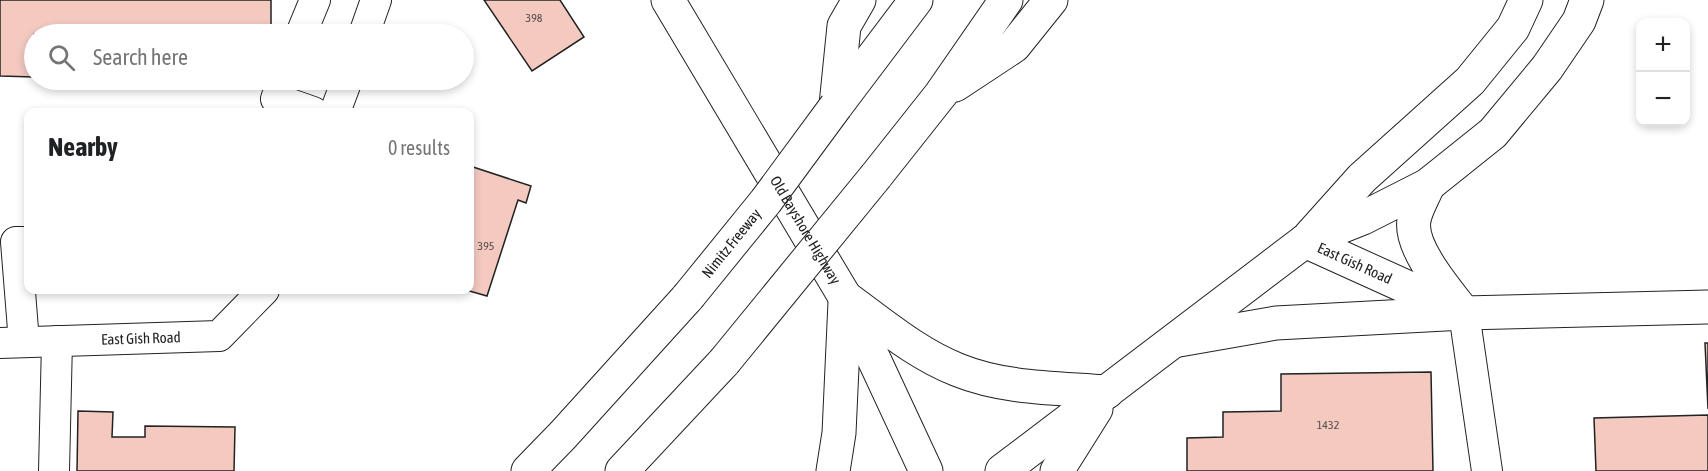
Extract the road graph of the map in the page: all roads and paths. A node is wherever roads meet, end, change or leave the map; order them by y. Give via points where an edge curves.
1 (315, 0) edge
2 (376, 0) edge
3 (668, 0) edge
4 (859, 0) edge
5 (915, 0) edge
6 (1006, 0) edge
7 (1051, 0) edge
8 (1526, 0) edge
9 (1587, 0) edge
10 (305, 24) edge
11 (368, 24) edge
12 (279, 90) edge
13 (343, 90) edge
14 (941, 94) junction
15 (836, 106) junction
16 (302, 108) edge
17 (336, 108) edge
18 (1428, 185) junction
19 (1305, 241) junction
20 (24, 242) edge
21 (260, 294) edge
22 (845, 297) junction
23 (1708, 307) edge
24 (1464, 313) junction
25 (57, 341) junction
26 (1175, 341) junction
27 (12, 343) edge
28 (1107, 392) junction
29 (54, 471) edge
30 (528, 471) edge
31 (622, 471) edge
32 (833, 471) edge
33 (926, 471) edge
34 (1002, 471) edge
35 (1057, 471) edge
36 (1487, 471) edge

1 - 10 street
2 - 11 street
3 - 22 main road, Old Bayshore Highway
4 - 15 main road via 844,26
5 - 15 main road, Nimitz Freeway
6 - 14 main road
7 - 14 main road via 1014,46
8 - 19 main road via 1513,28 1470,81 1362,178
9 - 18 main road via 1547,68 1493,133
12 - 16 street via 276,99
13 - 17 street
14 - 31 main road, bridge via 724,362
15 - 30 main road, Nimitz Freeway, bridge via 688,297
18 - 19 main road via 1363,218
18 - 24 main road via 1414,221 1417,242 1436,277
19 - 24 main road, East Gish Road
19 - 26 main road, East Gish Road
20 - 27 street via 16,242
21 - 25 street, East Gish Road via 219,336
22 - 28 main road via 922,353 958,371 1008,384
22 - 32 main road via 839,433
22 - 33 main road, Old Bayshore Highway
23 - 24 main road, East Gish Road
24 - 26 main road via 1276,323
24 - 36 street
25 - 27 street, East Gish Road
25 - 29 street
26 - 28 main road, East Gish Road
28 - 34 main road, East Gish Road
28 - 35 main road

